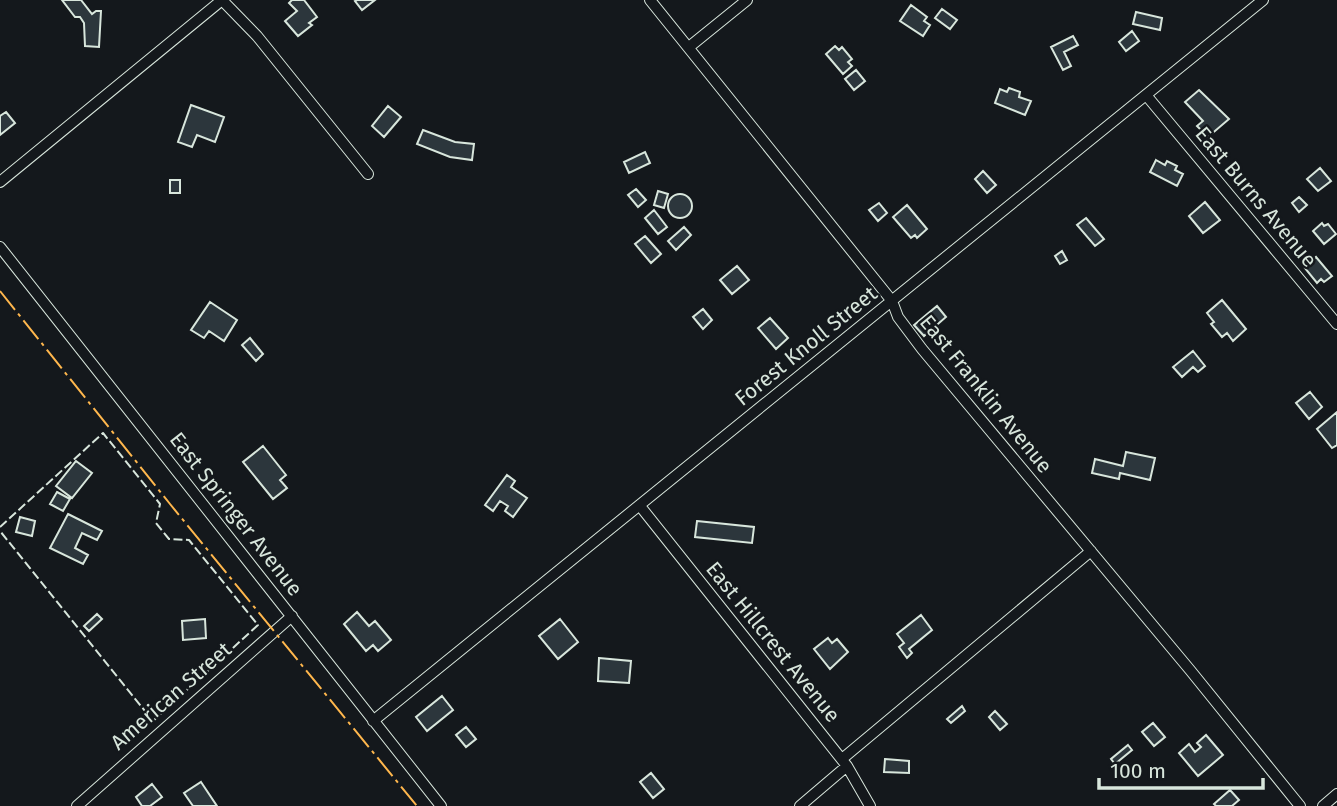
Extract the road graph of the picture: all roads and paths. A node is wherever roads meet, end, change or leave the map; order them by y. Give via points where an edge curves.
1 (222, 0) edge
2 (650, 0) edge
3 (747, 0) edge
4 (1263, 0) edge
5 (689, 47) junction
6 (1146, 94) junction
7 (368, 174) dead end
8 (0, 182) edge
9 (0, 247) edge
10 (892, 301) junction
11 (1337, 324) edge
12 (640, 506) junction
13 (1091, 551) junction
14 (292, 616) junction
15 (373, 721) junction
16 (845, 762) junction
17 (1337, 794) edge
18 (76, 806) edge
19 (441, 806) edge
20 (800, 806) edge
21 (870, 806) edge
22 (1300, 806) edge
23 (1323, 806) edge

1 - 7 street via 257,36
1 - 8 street
2 - 5 street, East Franklin Avenue
3 - 5 street
4 - 6 street, Forest Knoll Street
5 - 10 street, East Franklin Avenue
6 - 10 street, Forest Knoll Street
6 - 11 street, East Burns Avenue
9 - 14 street, East Springer Avenue
10 - 12 street, Forest Knoll Street
10 - 13 street, East Franklin Avenue via 922,349
12 - 15 street, Forest Knoll Street
12 - 16 street, East Hillcrest Avenue
13 - 16 street
13 - 22 street, East Franklin Avenue
14 - 15 street, East Springer Avenue
14 - 18 street, American Street
15 - 19 street, East Springer Avenue
16 - 20 street
16 - 21 street, East Hillcrest Avenue
17 - 23 street

